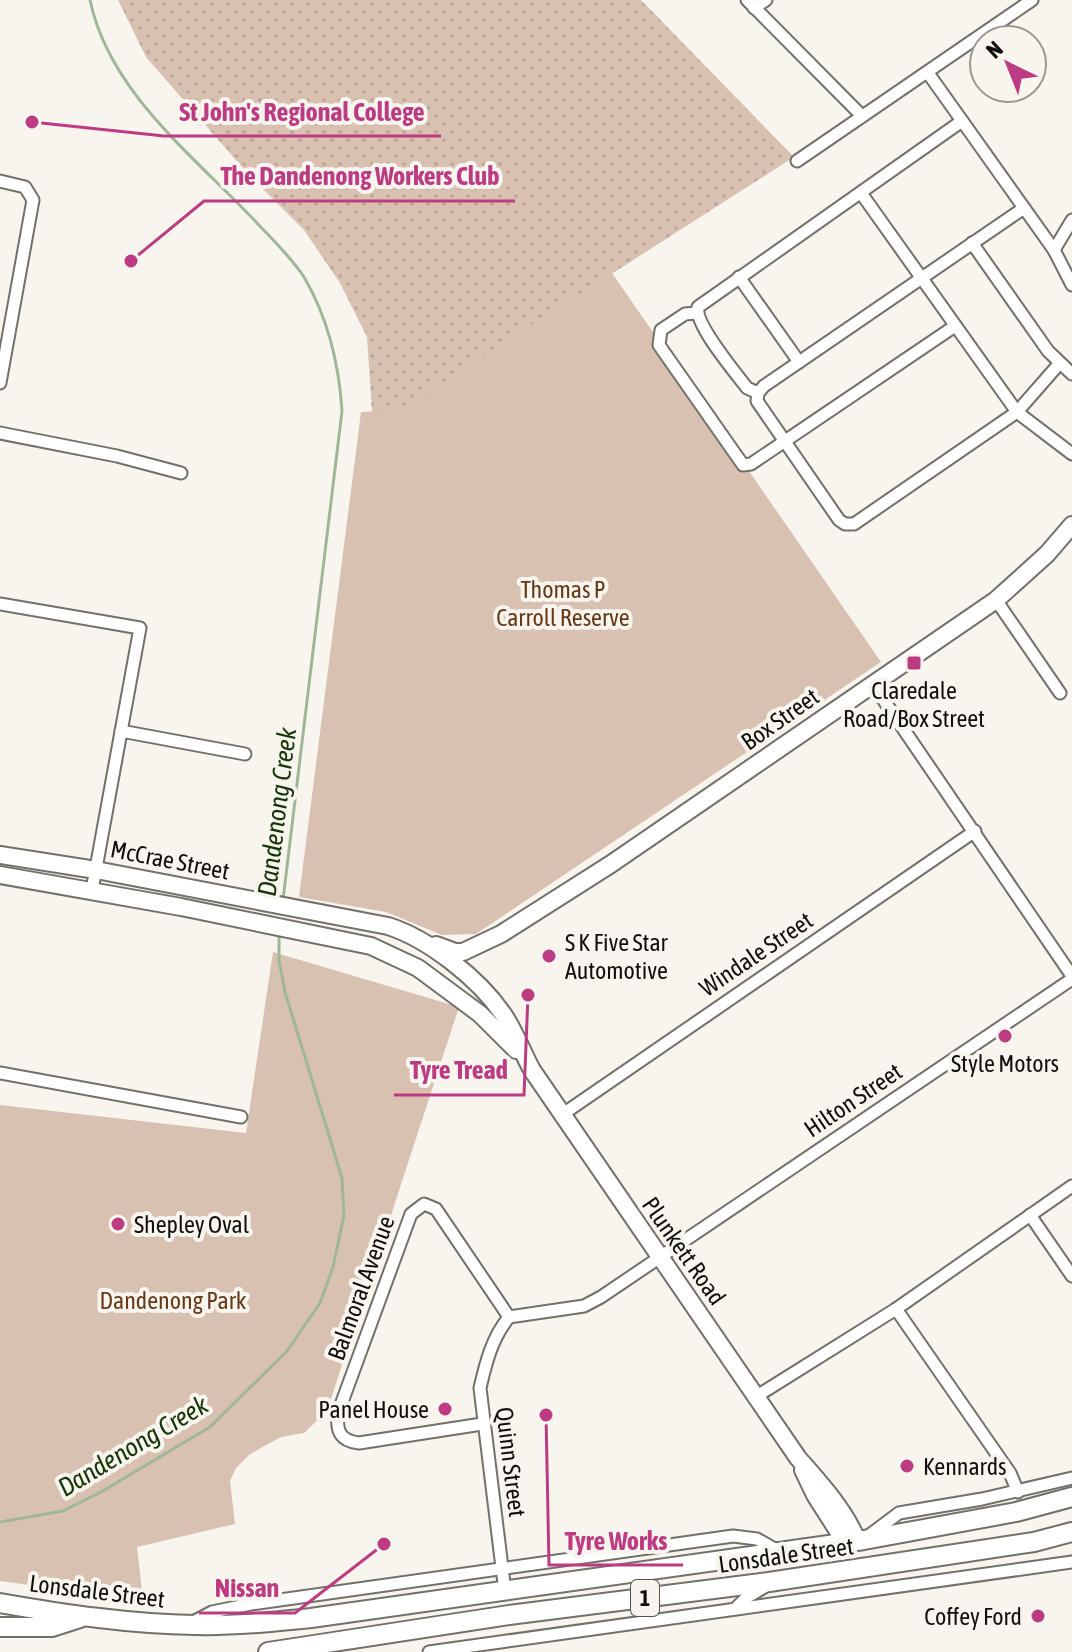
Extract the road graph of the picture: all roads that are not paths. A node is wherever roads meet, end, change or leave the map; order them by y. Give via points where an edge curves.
1 (766, 0) edge
2 (1032, 0) edge
3 (751, 4) edge
4 (928, 73) junction
5 (862, 116) junction
6 (962, 121) junction
7 (797, 161) dead end
8 (0, 181) edge
9 (861, 193) junction
10 (1024, 208) junction
11 (1072, 220) edge
12 (972, 243) junction
13 (1054, 250) junction
14 (739, 277) junction
15 (922, 279) junction
16 (1072, 285) edge
17 (696, 313) junction
18 (955, 326) junction
19 (799, 362) junction
20 (1059, 364) junction
21 (1072, 374) edge
22 (0, 383) edge
23 (758, 393) junction
24 (1017, 412) junction
25 (0, 433) edge
26 (785, 442) junction
27 (1072, 454) edge
28 (181, 473) dead end
29 (1072, 525) edge
30 (996, 600) junction
31 (0, 604) edge
32 (872, 683) junction
33 (1060, 693) dead end
34 (121, 731) junction
35 (245, 754) dead end
36 (975, 831) junction
37 (0, 855) edge
38 (96, 870) junction
39 (0, 875) edge
40 (92, 890) junction
41 (501, 934) junction
42 (413, 936) junction
43 (418, 968) junction
44 (461, 970) junction
45 (1072, 977) edge
46 (532, 1070) junction
47 (0, 1073) edge
48 (563, 1114) junction
49 (241, 1117) dead end
50 (1072, 1186) edge
51 (1030, 1215) junction
52 (659, 1258) junction
53 (1072, 1276) edge
54 (896, 1309) junction
55 (509, 1317) junction
56 (757, 1396) junction
57 (482, 1424) junction
58 (1072, 1478) edge
59 (1018, 1492) junction
60 (1072, 1497) edge
61 (1072, 1532) edge
62 (855, 1541) junction
63 (781, 1552) junction
64 (1072, 1562) edge
65 (865, 1568) junction
66 (502, 1569) junction
67 (769, 1582) junction
68 (869, 1591) junction
69 (505, 1592) junction
70 (0, 1603) edge
71 (735, 1609) junction
72 (509, 1615) junction
73 (86, 1616) junction
74 (189, 1625) junction
75 (0, 1627) edge
76 (512, 1640) junction
77 (268, 1652) edge
78 (429, 1652) edge

1 - 3 street
2 - 4 street
3 - 5 street
4 - 5 street
4 - 6 street
5 - 7 street
6 - 9 street
6 - 10 street
8 - 22 street via 29,191 32,207
9 - 14 street
9 - 15 street
10 - 12 street
10 - 13 street
11 - 13 street
12 - 15 street
12 - 20 street
13 - 16 street
14 - 17 street via 703,301
14 - 19 street
15 - 18 street
15 - 19 street
17 - 23 street via 747,388
17 - 26 street via 661,330 659,345 743,465
18 - 24 street
18 - 26 street
19 - 23 street
20 - 21 street
20 - 24 street
23 - 26 street via 757,401
24 - 26 street via 854,524 839,520
24 - 27 street
25 - 28 street
29 - 30 main road, Box Street
30 - 32 main road, Box Street
30 - 33 street
31 - 34 street via 140,628
32 - 36 street
32 - 41 main road, Box Street
34 - 35 street
34 - 38 street
36 - 45 street
36 - 48 street, Windale Street
37 - 38 main road, McCrae Street
38 - 40 street
38 - 42 main road, McCrae Street via 388,926
39 - 40 main road, McCrae Street
40 - 43 main road, McCrae Street via 371,946
41 - 42 main road, Box Street via 460,952
41 - 44 main road, Box Street
42 - 44 main road, McCrae Street
43 - 44 main road via 440,974
43 - 46 main road, Plunkett Road via 480,1014
44 - 46 main road, Plunkett Road via 502,1013
45 - 52 street, Hilton Street
46 - 48 main road, Plunkett Road
47 - 49 street
48 - 52 main road, Plunkett Road
50 - 51 street
51 - 53 street
51 - 54 street
52 - 55 street via 584,1306
52 - 56 main road, Plunkett Road
54 - 56 street
54 - 59 street
55 - 57 street, Quinn Street via 487,1356 480,1388
55 - 57 street, Balmoral Avenue via 436,1209 424,1204 411,1214 337,1426 341,1436 359,1443
56 - 62 main road, Plunkett Road via 798,1458 815,1495
57 - 66 street, Quinn Street
58 - 59 street, Lonsdale Street
59 - 62 street, Lonsdale Street via 899,1513
60 - 62 highway, Lonsdale Street / 1
61 - 65 highway, Lonsdale Street / 1
62 - 63 highway, Lonsdale Street / 1
62 - 65 highway
63 - 66 street, Lonsdale Street via 739,1536
63 - 69 highway, Lonsdale Street / 1
64 - 68 street, Lonsdale Street
65 - 67 highway, Lonsdale Street / 1
65 - 68 street
66 - 69 street, Quinn Street
66 - 74 street, Lonsdale Street via 226,1609
67 - 71 street
67 - 72 highway, Lonsdale Street / 1
68 - 71 street, Lonsdale Street
69 - 72 highway
69 - 74 highway, Lonsdale Street / 1 via 255,1624
70 - 73 highway, Lonsdale Street / 1
71 - 76 street, Lonsdale Street
72 - 76 street
72 - 77 highway, Lonsdale Street / 1
73 - 74 highway, Lonsdale Street / 1
73 - 75 highway via 52,1627
76 - 78 street, Lonsdale Street

